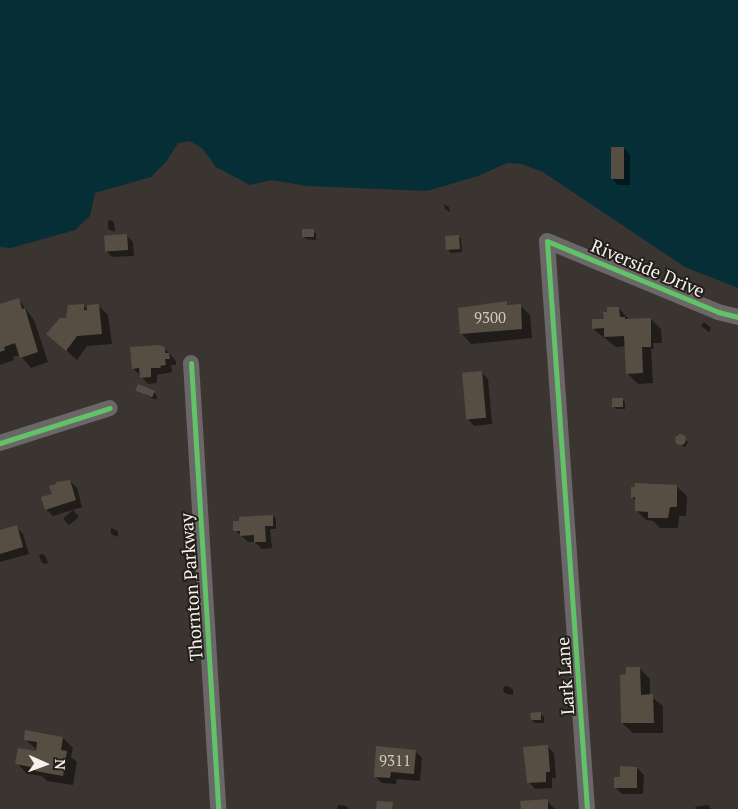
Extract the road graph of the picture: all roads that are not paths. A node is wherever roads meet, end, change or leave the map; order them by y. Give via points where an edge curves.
1 (548, 242) joint
2 (738, 317) edge
3 (191, 363) dead end
4 (110, 408) dead end
5 (0, 442) edge
6 (218, 809) edge
7 (587, 809) edge

1 - 2 street, Riverside Drive via 718,312
1 - 7 street, Lark Lane
3 - 6 street, Thornton Parkway
4 - 5 street

